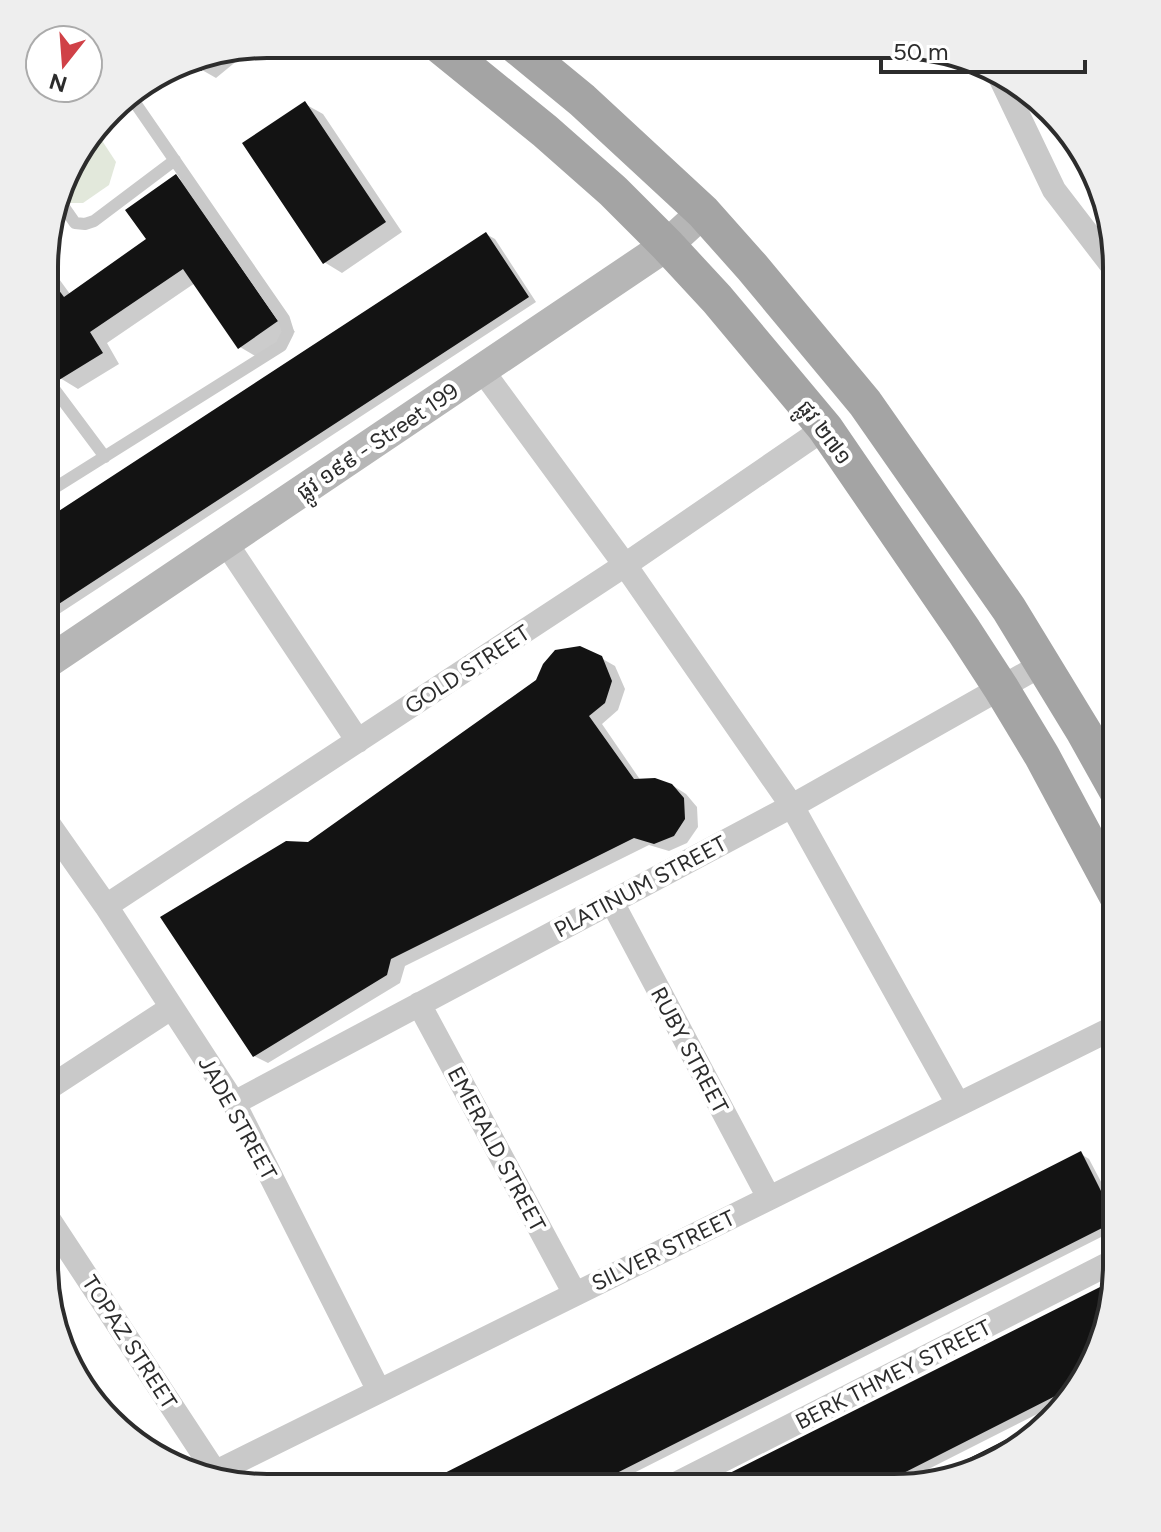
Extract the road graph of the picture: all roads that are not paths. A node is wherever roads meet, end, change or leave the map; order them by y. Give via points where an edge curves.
1 (455, 58) edge
2 (531, 58) edge
3 (1007, 91) edge
4 (136, 104) edge
5 (175, 160) junction
6 (66, 210) edge
7 (703, 212) junction
8 (667, 245) junction
9 (1103, 254) edge
10 (482, 370) junction
11 (58, 394) edge
12 (825, 428) junction
13 (105, 457) junction
14 (58, 486) edge
15 (226, 543) junction
16 (625, 565) junction
17 (58, 655) edge
18 (1043, 664) junction
19 (1001, 688) junction
20 (358, 741) junction
21 (1103, 766) edge
22 (792, 806) junction
23 (58, 838) edge
24 (1103, 870) edge
25 (612, 902) junction
26 (106, 906) junction
27 (419, 1004) junction
28 (171, 1008) junction
29 (1103, 1033) edge
30 (58, 1082) edge
31 (234, 1103) junction
32 (958, 1104) junction
33 (769, 1198) junction
34 (58, 1234) edge
35 (1103, 1267) edge
36 (575, 1294) junction
37 (379, 1391) junction
38 (206, 1465) edge
39 (222, 1469) edge
40 (696, 1474) edge

1 - 8 main road, ផ្លូវ ២៧១ via 545,131
2 - 7 main road
3 - 9 street via 1054,190
4 - 5 lane
5 - 6 lane via 94,221 75,223
5 - 13 lane via 288,332 281,346
7 - 8 street, ផ្លូវ ១៩៩ - Street 199
7 - 18 main road via 865,403
8 - 10 street, ផ្លូវ ១៩៩ - Street 199
8 - 12 main road, ផ្លូវ ២៧១
10 - 15 street, ផ្លូវ ១៩៩ - Street 199
10 - 16 street
11 - 13 lane
12 - 16 street, GOLD STREET
12 - 19 main road, ផ្លូវ ២៧១
13 - 14 lane
15 - 17 street, ផ្លូវ ១៩៩ - Street 199
15 - 20 street
16 - 20 street, GOLD STREET
16 - 22 street
18 - 19 street, PLATINUM STREET
18 - 21 main road
19 - 22 street, PLATINUM STREET
19 - 24 main road, ផ្លូវ ២៧១
20 - 26 street, GOLD STREET
22 - 25 street, PLATINUM STREET
22 - 32 street
23 - 26 street, JADE STREET
25 - 27 street, PLATINUM STREET
25 - 33 street, RUBY STREET
26 - 28 street, JADE STREET
27 - 31 street, PLATINUM STREET
27 - 36 street, EMERALD STREET
28 - 30 street
28 - 31 street, JADE STREET
29 - 32 street, SILVER STREET
31 - 37 street, JADE STREET
32 - 33 street, SILVER STREET
33 - 36 street, SILVER STREET
34 - 38 street, TOPAZ STREET
35 - 40 street, BERK THMEY STREET
36 - 37 street, SILVER STREET
37 - 39 street, SILVER STREET

